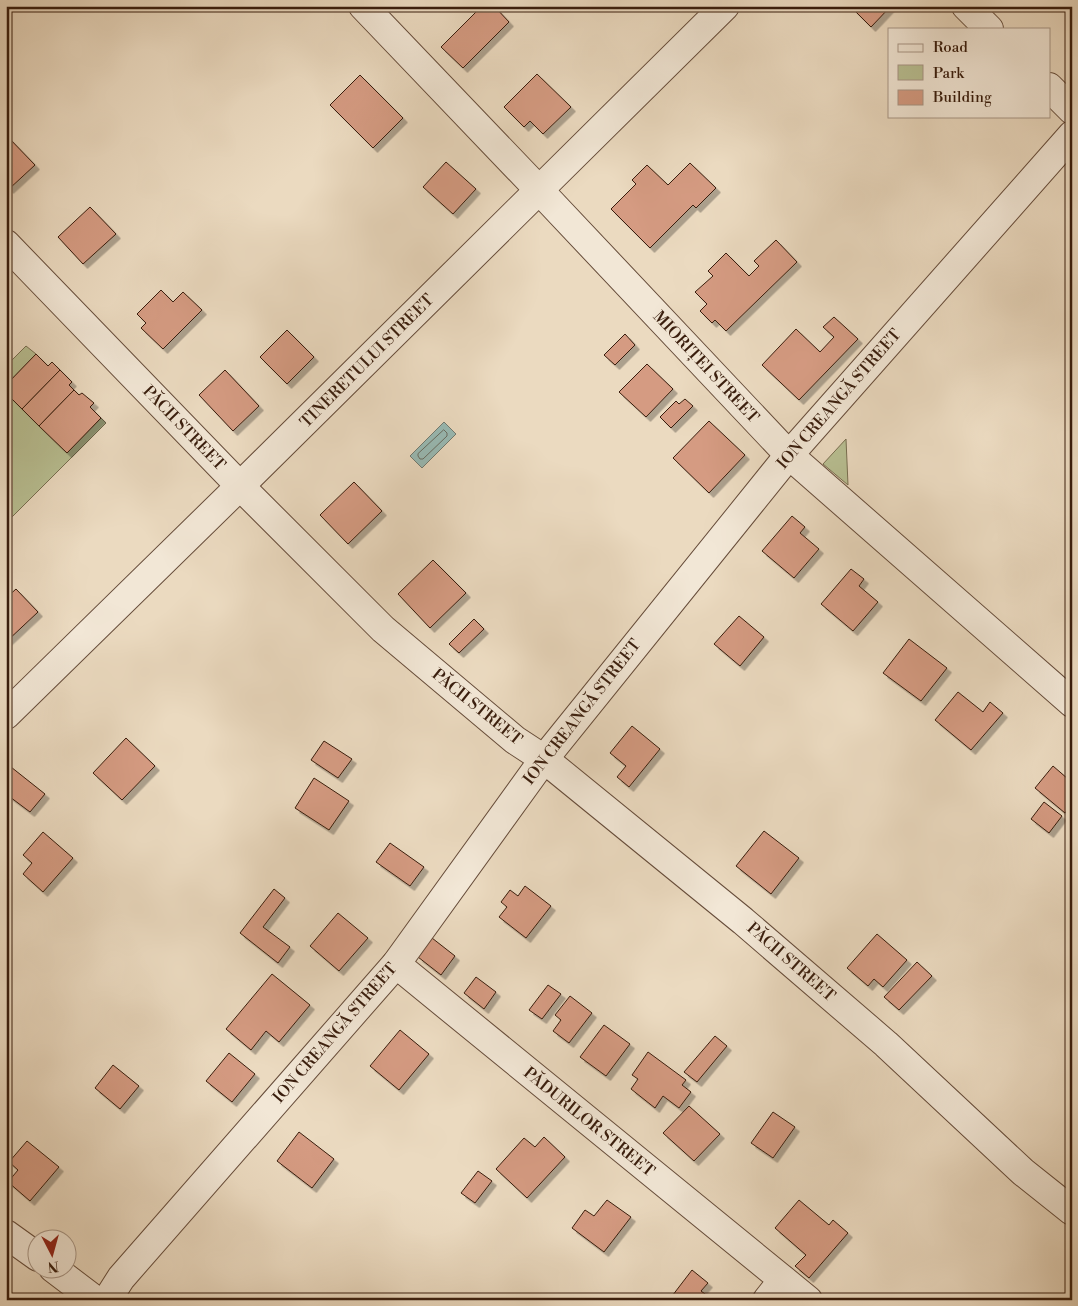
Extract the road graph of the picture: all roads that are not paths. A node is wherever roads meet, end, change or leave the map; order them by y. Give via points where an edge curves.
1 (363, 6) edge
2 (725, 6) edge
3 (966, 6) edge
4 (989, 28) edge
5 (1050, 87) edge
6 (1072, 110) edge
7 (1072, 135) edge
8 (539, 190) junction
9 (6, 244) edge
10 (789, 455) junction
11 (240, 486) junction
12 (1072, 703) edge
13 (6, 715) edge
14 (544, 759) junction
15 (396, 964) junction
16 (1072, 1211) edge
17 (6, 1234) edge
18 (28, 1250) edge
19 (65, 1278) edge
20 (775, 1290) edge
21 (95, 1300) edge
22 (107, 1300) edge
23 (808, 1300) edge

1 - 8 street, MIORIȚEI STREET
2 - 8 street, TINERETULUI STREET
3 - 4 street
5 - 6 street
7 - 10 street, ION CREANGĂ STREET
8 - 10 street, MIORIȚEI STREET
8 - 11 street, TINERETULUI STREET
9 - 11 street, PĂCII STREET
10 - 12 street, MIORIȚEI STREET
10 - 14 street, ION CREANGĂ STREET
11 - 13 street, TINERETULUI STREET
11 - 14 street, PĂCII STREET via 383,629 515,740
14 - 15 street, ION CREANGĂ STREET
14 - 16 street, PĂCII STREET via 886,1044 1023,1172
15 - 20 street, PĂDURILOR STREET
15 - 22 street, ION CREANGĂ STREET via 121,1278
17 - 18 street
19 - 21 street
20 - 23 street, PĂDURILOR STREET

